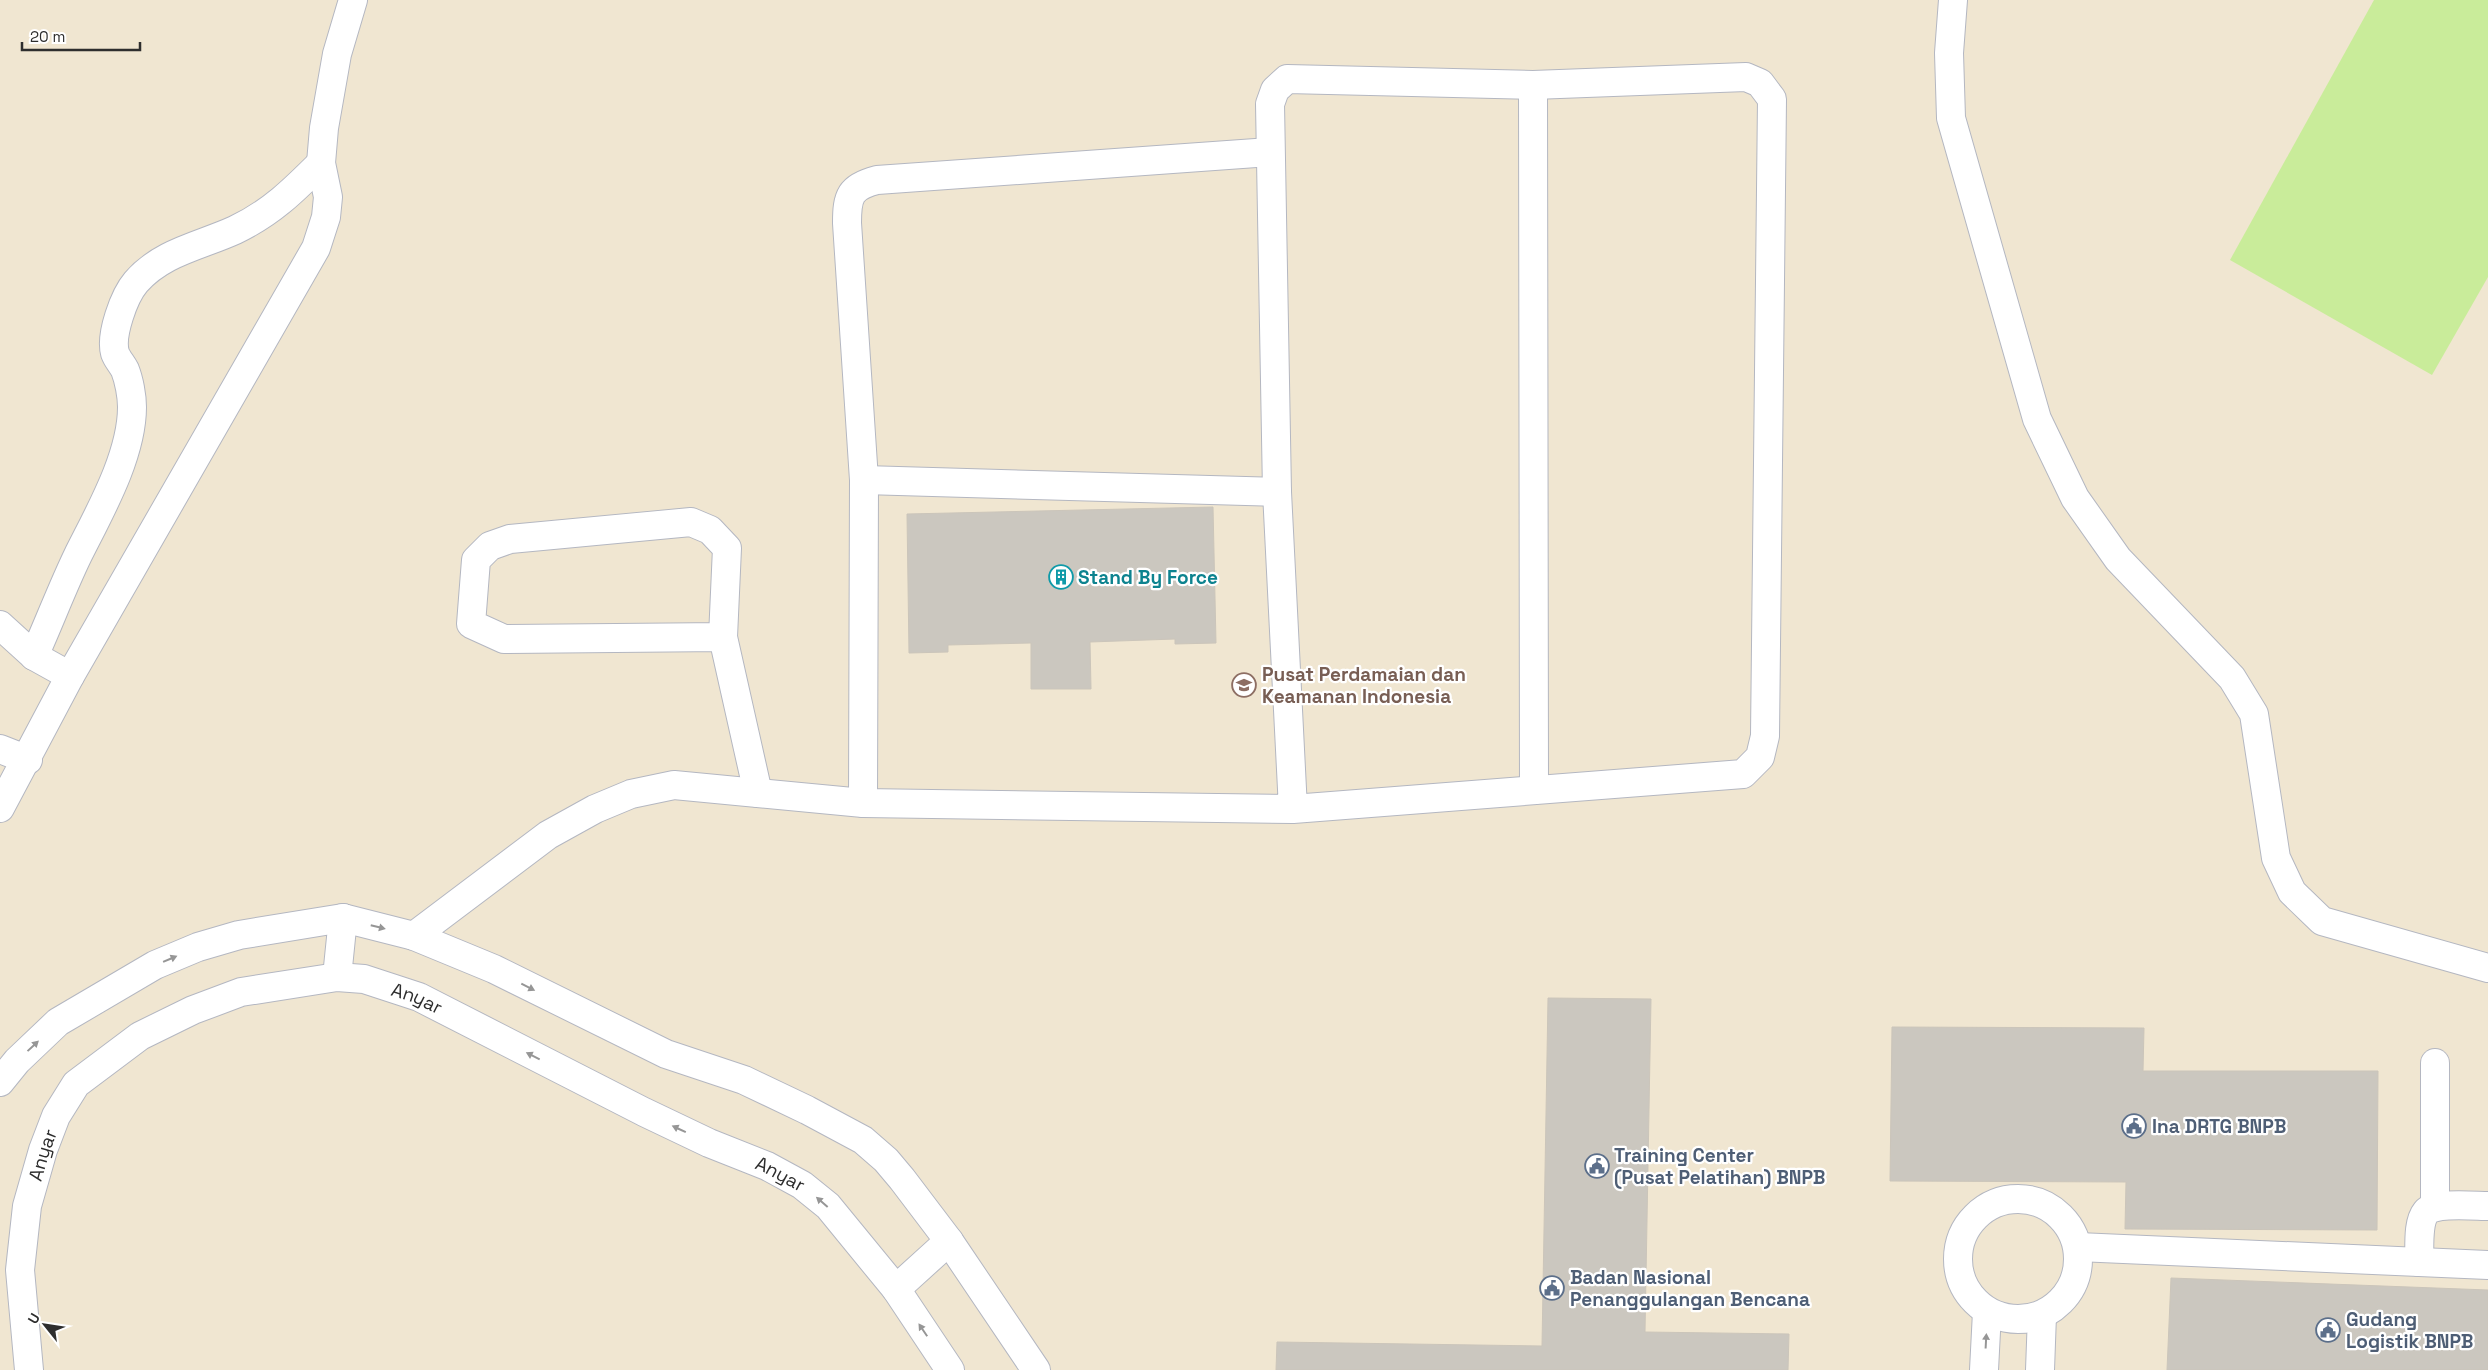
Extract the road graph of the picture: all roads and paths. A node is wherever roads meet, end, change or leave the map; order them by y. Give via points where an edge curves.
1 (352, 0) edge
2 (1953, 0) edge
3 (1533, 86) junction
4 (1270, 152) junction
5 (321, 163) junction
6 (864, 480) junction
7 (1277, 492) junction
8 (0, 625) edge
9 (723, 637) junction
10 (34, 656) junction
11 (70, 676) junction
12 (0, 749) edge
13 (28, 760) junction
14 (1534, 790) junction
15 (758, 793) junction
16 (863, 803) junction
17 (0, 808) edge
18 (1293, 809) junction
19 (343, 918) junction
20 (414, 936) junction
21 (2488, 968) edge
22 (337, 977) junction
23 (2435, 1063) dead end
24 (0, 1082) edge
25 (2435, 1206) junction
26 (2488, 1206) edge
27 (949, 1241) junction
28 (2078, 1247) junction
29 (2419, 1262) junction
30 (2488, 1265) edge
31 (896, 1290) junction
32 (1987, 1312) junction
33 (2042, 1316) junction
34 (29, 1370) edge
35 (950, 1370) edge
36 (1036, 1370) edge
37 (1984, 1370) edge
38 (2040, 1370) edge

1 - 5 street via 337,54
2 - 21 street via 1949,53 1951,118 2037,419 2075,498 2118,559 2226,671 2254,714 2276,858 2292,892 2322,920
3 - 4 street via 1287,79 1275,90 1270,104
3 - 14 street
3 - 14 street via 1746,77 1760,83 1772,99 1765,736 1760,757 1743,774
4 - 6 street via 877,180 852,192 848,199 847,222
4 - 7 street
5 - 10 street via 283,202 236,230 174,253 149,268 134,284 114,334 115,353 125,370 132,407 126,445 95,525
5 - 11 street via 328,197 326,217 316,248
6 - 7 street
6 - 16 street
7 - 18 street
8 - 10 street
9 - 9 street via 504,639 471,624 476,560 490,546 510,538 691,522 710,530 727,548
9 - 15 street
10 - 11 street
11 - 13 street
12 - 13 street
13 - 17 street
14 - 18 street
15 - 16 street
15 - 20 street via 674,785 631,794 548,835
16 - 18 street
19 -> 20 street
19 - 22 street
24 -> 19 street via 58,1022 155,965 239,935
20 -> 27 street via 494,969 666,1054 744,1080 863,1140 886,1160
31 -> 22 street, Anyar via 828,1206 802,1185 768,1166 644,1112 419,998 364,979
22 - 34 street, Anyar via 241,992 193,1010 140,1036 76,1084 56,1116 27,1206 20,1270
23 - 25 street
25 - 26 street
25 - 29 street via 2426,1212 2422,1224
27 - 31 street
27 - 36 street
28 - 29 street
28 - 32 street via 2062,1216 2032,1199 1998,1200 1969,1221 1957,1253 1963,1287
28 - 33 street via 2077,1274 2064,1299
29 - 30 street
35 -> 31 street, Anyar
32 - 33 street via 2014,1320
37 -> 32 street
33 - 38 street

